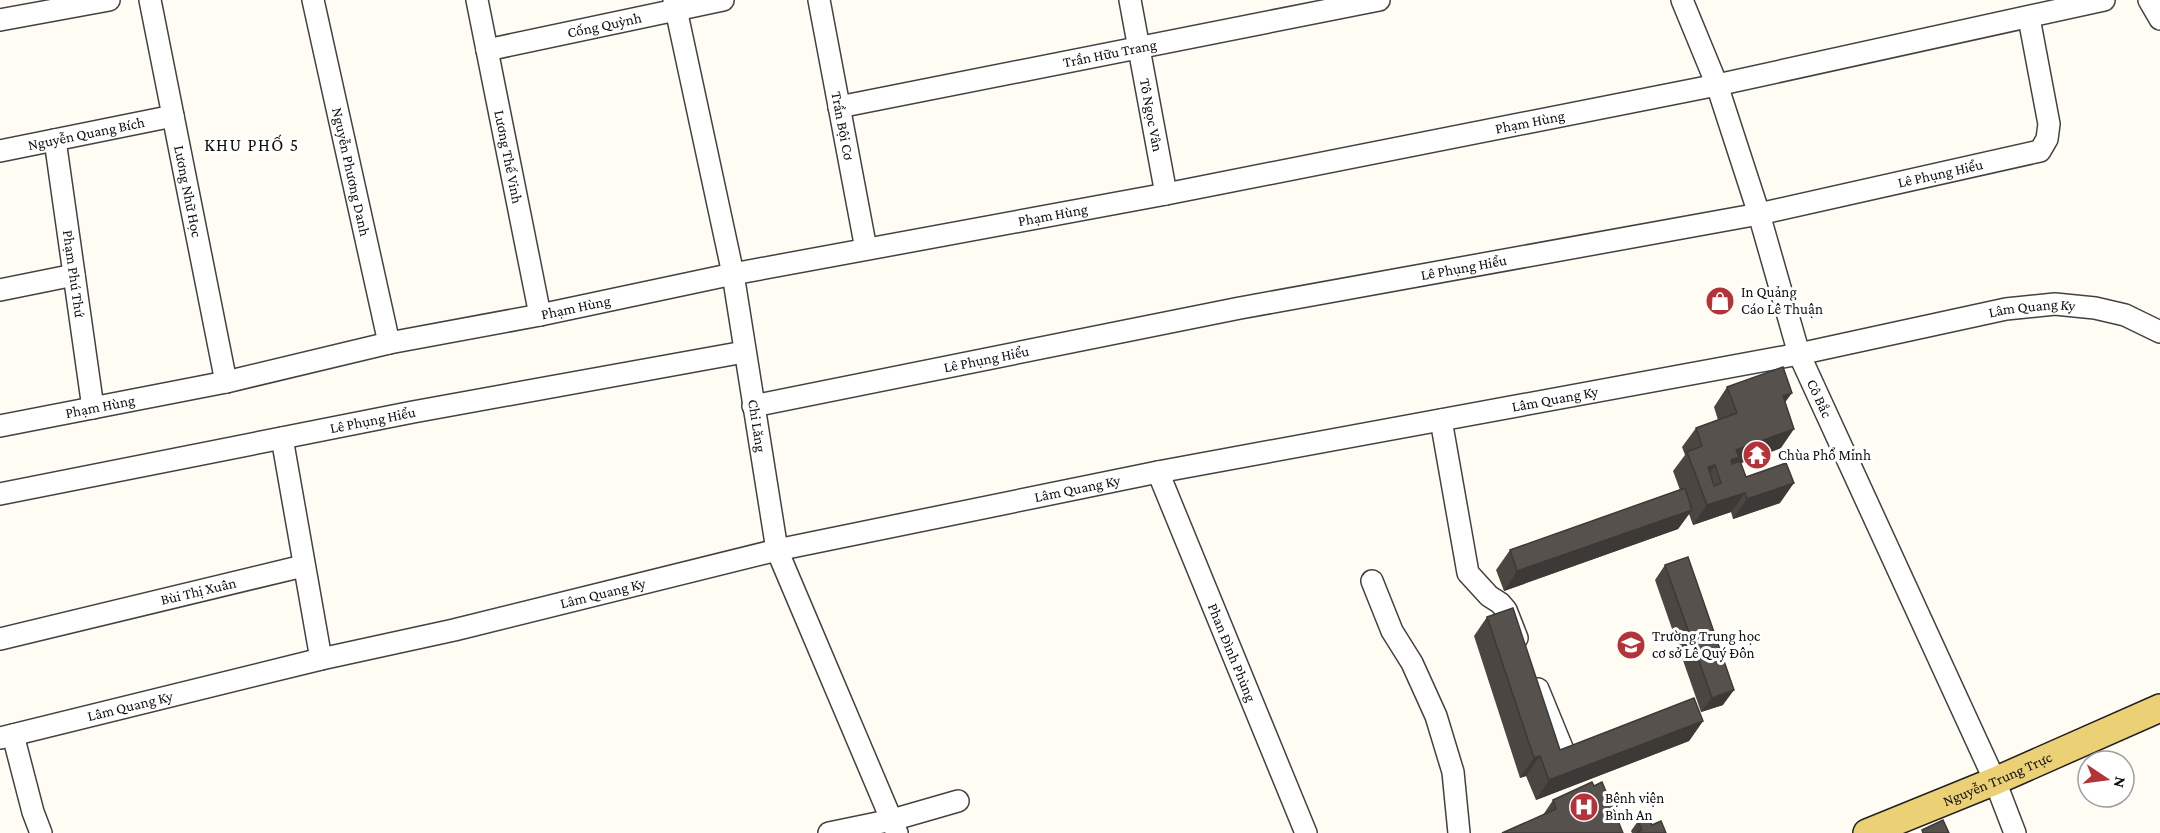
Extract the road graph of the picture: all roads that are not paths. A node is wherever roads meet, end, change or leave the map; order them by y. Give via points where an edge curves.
1 (109, 0) edge
2 (150, 0) edge
3 (313, 0) edge
4 (477, 0) edge
5 (723, 0) edge
6 (819, 0) edge
7 (1130, 0) edge
8 (1379, 0) edge
9 (1682, 0) edge
10 (2104, 0) edge
11 (2149, 0) edge
12 (675, 5) edge
13 (2029, 18) junction
14 (2160, 19) edge
15 (0, 21) edge
16 (1139, 48) junction
17 (487, 50) junction
18 (1717, 85) junction
19 (839, 107) junction
20 (173, 116) junction
21 (55, 140) junction
22 (0, 151) edge
23 (1166, 194) junction
24 (1759, 214) junction
25 (866, 249) junction
26 (733, 274) junction
27 (74, 275) junction
28 (0, 290) edge
29 (540, 315) junction
30 (2160, 332) edge
31 (389, 343) junction
32 (744, 352) junction
33 (1799, 354) junction
34 (226, 382) junction
35 (753, 406) junction
36 (93, 408) junction
37 (1441, 420) junction
38 (0, 426) edge
39 (282, 438) junction
40 (1158, 472) junction
41 (0, 494) edge
42 (777, 550) junction
43 (303, 566) junction
44 (1372, 581) dead end
45 (0, 639) edge
46 (1523, 652) edge
47 (321, 659) junction
48 (1531, 672) edge
49 (2160, 708) edge
50 (7, 736) edge
51 (1565, 755) edge
52 (1995, 781) junction
53 (957, 801) dead end
54 (895, 827) edge
55 (41, 833) edge
56 (829, 833) edge
57 (1306, 833) edge
58 (1459, 833) edge
59 (1867, 833) edge
60 (2014, 833) edge

1 - 15 street
2 - 20 street, Lương Nhữ Học
3 - 31 street, Nguyễn Phương Danh
4 - 17 street, Lương Thế Vinh
5 - 12 street, Cống Quỳnh
6 - 19 street, Trần Bội Cơ
7 - 16 street, Tô Ngọc Vân
8 - 16 street, Trần Hữu Trang
9 - 18 street, Cô Bắc
10 - 13 street, Phạm Hùng
11 - 14 street
12 - 17 street, Cống Quỳnh
12 - 26 street, Chi Lăng
13 - 18 street, Phạm Hùng
13 - 24 street, Lê Phụng Hiểu via 2049,124 2040,151
16 - 19 street, Trần Hữu Trang
16 - 23 street, Tô Ngọc Vân
17 - 29 street, Lương Thế Vinh
18 - 23 street, Phạm Hùng
18 - 24 street, Cô Bắc
19 - 25 street, Trần Bội Cơ
20 - 21 street, Nguyễn Quang Bích
20 - 34 street, Lương Nhữ Học
21 - 22 street, Nguyễn Quang Bích
21 - 27 street, Phạm Phú Thứ
23 - 25 street, Phạm Hùng
24 - 33 street, Cô Bắc
24 - 35 street, Lê Phụng Hiểu via 1240,308
25 - 26 street, Phạm Hùng
26 - 29 street, Phạm Hùng
26 - 32 street, Chi Lăng
27 - 28 street
27 - 36 street, Phạm Phú Thứ
29 - 31 street, Phạm Hùng
30 - 33 street, Lâm Quang Ky via 2125,315 2055,304 2006,309
31 - 34 street, Phạm Hùng
32 - 35 street, Chi Lăng
32 - 39 street, Lê Phụng Hiểu
33 - 37 street, Lâm Quang Ky
33 - 52 street, Cô Bắc
34 - 36 street, Phạm Hùng
35 - 42 street, Chi Lăng
36 - 38 street, Phạm Hùng
37 - 40 street, Lâm Quang Ky
37 - 46 street via 1468,573 1506,610
39 - 41 street, Lê Phụng Hiểu
39 - 43 street
40 - 42 street, Lâm Quang Ky
40 - 57 street, Phan Đình Phùng
42 - 47 street, Lâm Quang Ky
42 - 54 street, Chi Lăng
43 - 45 street, Bùi Thị Xuân
43 - 47 street
44 - 58 street via 1436,717 1453,772
47 - 50 street, Lâm Quang Ky
48 - 51 street
49 - 52 main road, Nguyễn Trung Trực
50 - 55 street
52 - 59 main road, Nguyễn Trung Trực
52 - 60 street, Cô Bắc
53 - 54 street
54 - 56 street

